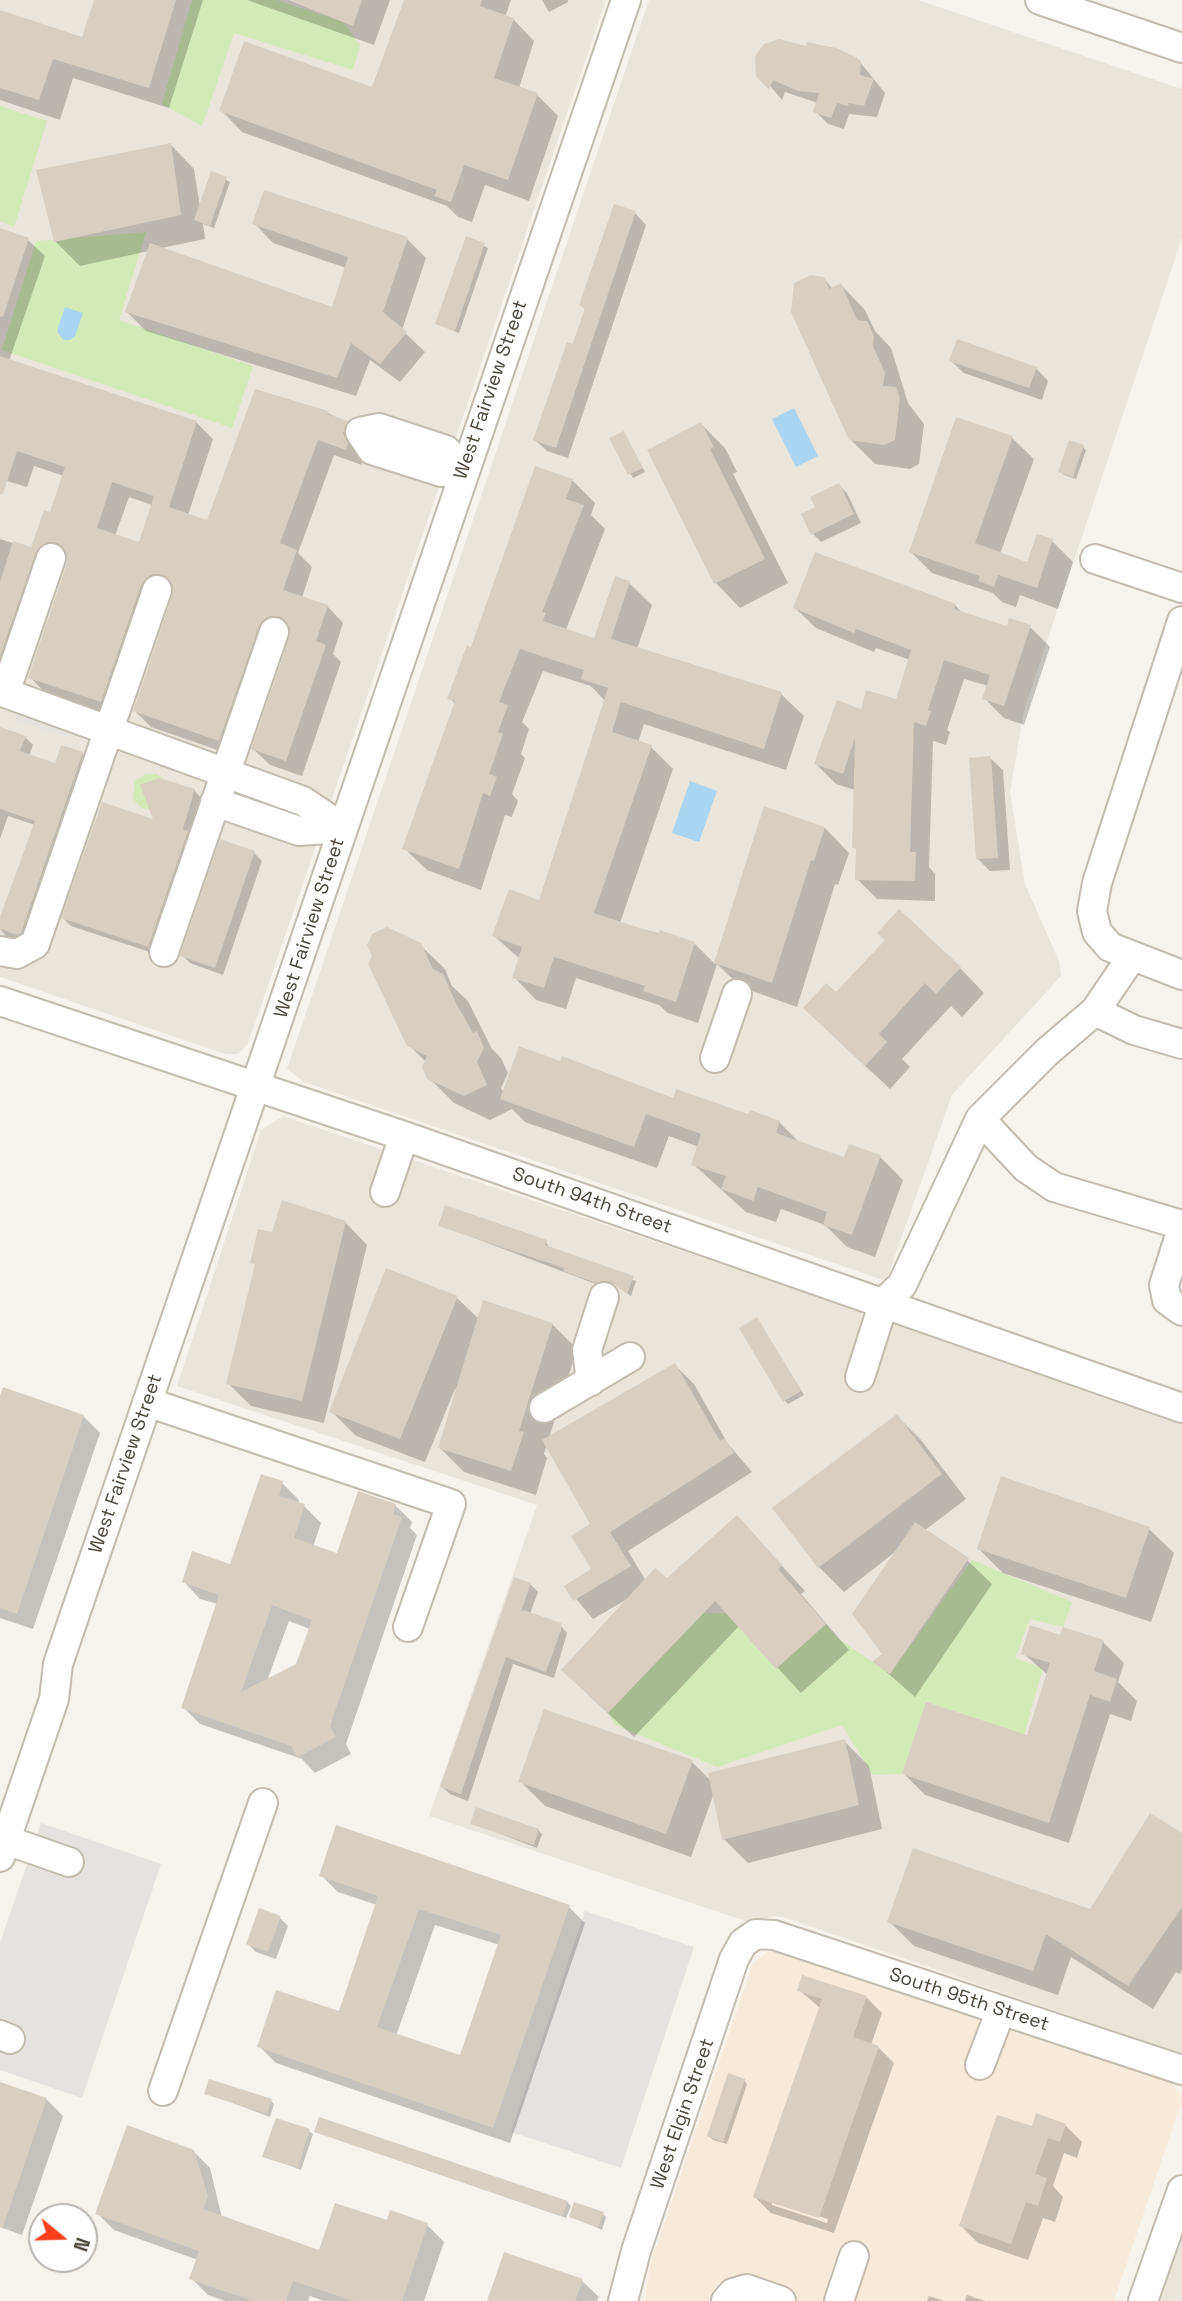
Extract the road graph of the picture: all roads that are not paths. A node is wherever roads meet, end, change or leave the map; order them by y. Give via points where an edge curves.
1 (625, 0) edge
2 (1040, 0) edge
3 (1182, 48) edge
4 (51, 558) dead end
5 (1095, 559) dead end
6 (1182, 588) edge
7 (157, 590) dead end
8 (1182, 621) edge
9 (274, 632) dead end
10 (2, 692) edge
11 (109, 729) junction
12 (226, 771) junction
13 (278, 792) junction
14 (215, 802) junction
15 (269, 821) junction
16 (343, 828) junction
17 (0, 951) edge
18 (164, 952) dead end
19 (1132, 958) junction
20 (1182, 975) edge
21 (737, 994) dead end
22 (0, 1001) edge
23 (1095, 1011) junction
24 (1182, 1044) edge
25 (715, 1058) dead end
26 (256, 1087) junction
27 (980, 1119) junction
28 (404, 1136) junction
29 (385, 1192) dead end
30 (1182, 1227) edge
31 (604, 1297) dead end
32 (884, 1302) junction
33 (1182, 1311) edge
34 (630, 1357) dead end
35 (860, 1377) dead end
36 (591, 1381) junction
37 (147, 1402) junction
38 (544, 1408) dead end
39 (1182, 1408) edge
40 (408, 1627) dead end
41 (263, 1803) dead end
42 (3, 1848) edge
43 (69, 1863) dead end
44 (756, 1934) joint
45 (1001, 2010) junction
46 (980, 2065) dead end
47 (1182, 2070) edge
48 (163, 2091) dead end
49 (1180, 2204) edge
50 (854, 2256) dead end
51 (622, 2301) edge
52 (726, 2301) edge
53 (781, 2301) edge
54 (839, 2301) edge
55 (1143, 2301) edge

1 - 16 street, West Fairview Street
2 - 3 street
4 - 10 street
5 - 6 street
7 - 11 street
8 - 19 street via 1097,883 1092,911 1097,932 1110,947
9 - 12 street
10 - 11 street
11 - 12 street
11 - 17 street via 35,944 17,954
12 - 13 street
12 - 14 street
13 - 15 street
13 - 16 street via 303,801
14 - 15 street
14 - 18 street
15 - 16 street via 299,831
16 - 26 street, West Fairview Street
19 - 20 street
19 - 23 street
21 - 25 street
22 - 26 street, South 94th Street
23 - 24 street via 1134,1030
23 - 27 street
26 - 28 street, South 94th Street
26 - 37 street, West Fairview Street
27 - 30 street via 1026,1168 1054,1187
27 - 32 street via 902,1285
28 - 29 street
28 - 32 street, South 94th Street
30 - 33 street via 1164,1285 1167,1300
31 - 36 street via 587,1350
32 - 35 street
32 - 39 street, South 94th Street
34 - 36 street
36 - 38 street
37 - 40 street via 451,1504
37 - 42 street, West Fairview Street via 58,1664 54,1699
41 - 48 street
42 - 43 street
44 - 45 street, South 95th Street via 774,1935
44 - 51 street, West Elgin Street via 743,1943 734,1959
45 - 46 street
45 - 47 street, South 95th Street
49 - 55 street
50 - 54 street
52 - 53 street via 747,2289

